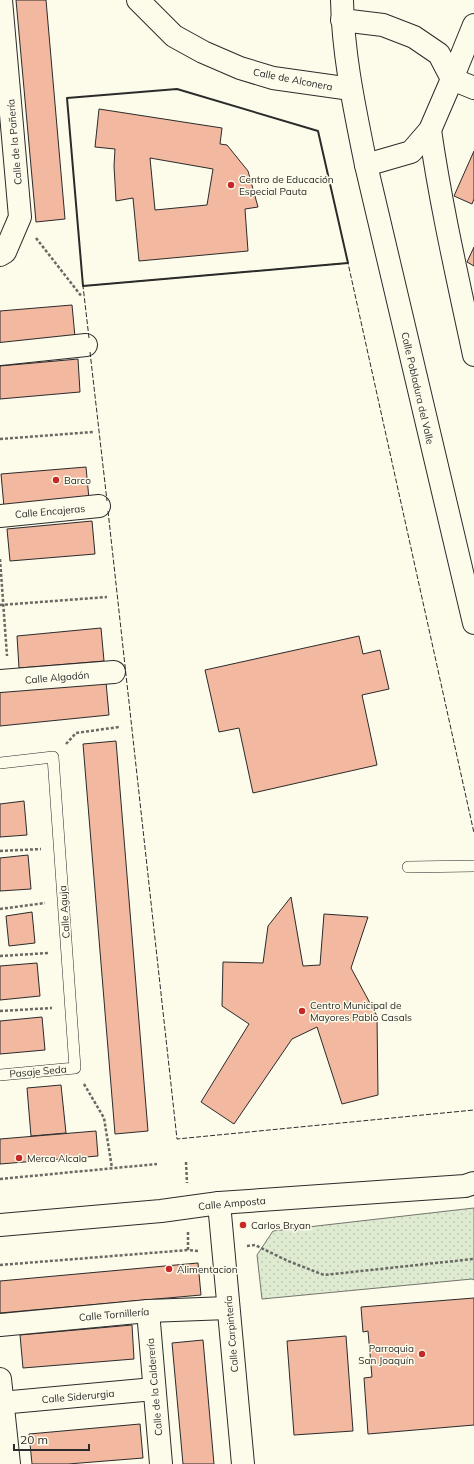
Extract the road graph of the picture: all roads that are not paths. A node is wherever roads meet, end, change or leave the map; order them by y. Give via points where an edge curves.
1 (1, 0) edge
2 (138, 0) edge
3 (342, 10) edge
4 (474, 25) edge
5 (3, 55) edge
6 (452, 79) junction
7 (474, 88) edge
8 (351, 89) junction
9 (430, 130) junction
10 (366, 164) junction
11 (9, 182) edge
12 (0, 255) edge
13 (86, 345) dead end
14 (0, 354) edge
15 (474, 355) edge
16 (99, 506) dead end
17 (0, 516) edge
18 (473, 616) edge
19 (114, 672) dead end
20 (4, 681) edge
21 (0, 763) edge
22 (474, 866) edge
23 (408, 867) dead end
24 (75, 1068) joint
25 (0, 1075) edge
26 (471, 1186) edge
27 (219, 1203) junction
28 (0, 1226) edge
29 (228, 1308) junction
30 (148, 1311) junction
31 (0, 1325) edge
32 (0, 1379) edge
33 (154, 1389) junction
34 (1, 1403) edge
35 (9, 1464) edge
36 (161, 1464) edge
37 (243, 1464) edge

1 - 5 street, Calle de la Pañería
2 - 8 street, Calle de Alconera via 174,36 240,68 273,78
3 - 6 street, Calle Pobladura del Valle via 414,37 439,54
3 - 8 street, Calle Pobladura del Valle
4 - 6 street
5 - 11 street, Calle de la Pañería
6 - 7 street
6 - 9 street
8 - 10 street, Calle Pobladura del Valle
9 - 10 street via 411,152
9 - 15 street via 437,179
10 - 18 street, Calle Pobladura del Valle
11 - 12 street, Calle de la Pañería via 20,218 5,252
13 - 14 street
16 - 17 street, Calle Encajeras
19 - 20 street, Calle Algodón
21 - 24 lane, Calle Aguja via 53,757
22 - 23 lane
24 - 25 lane, Pasaje Seda
26 - 27 street, Calle Amposta
27 - 28 street, Calle Amposta
27 - 29 street, Calle Carpintería
29 - 30 street, Calle Tornillería
29 - 37 street, Calle Carpintería
30 - 31 street, Calle Tornillería
30 - 33 street, Calle de la Calderería
32 - 34 street
33 - 34 street, Calle Siderurgia
33 - 36 street, Calle de la Calderería
34 - 35 street

